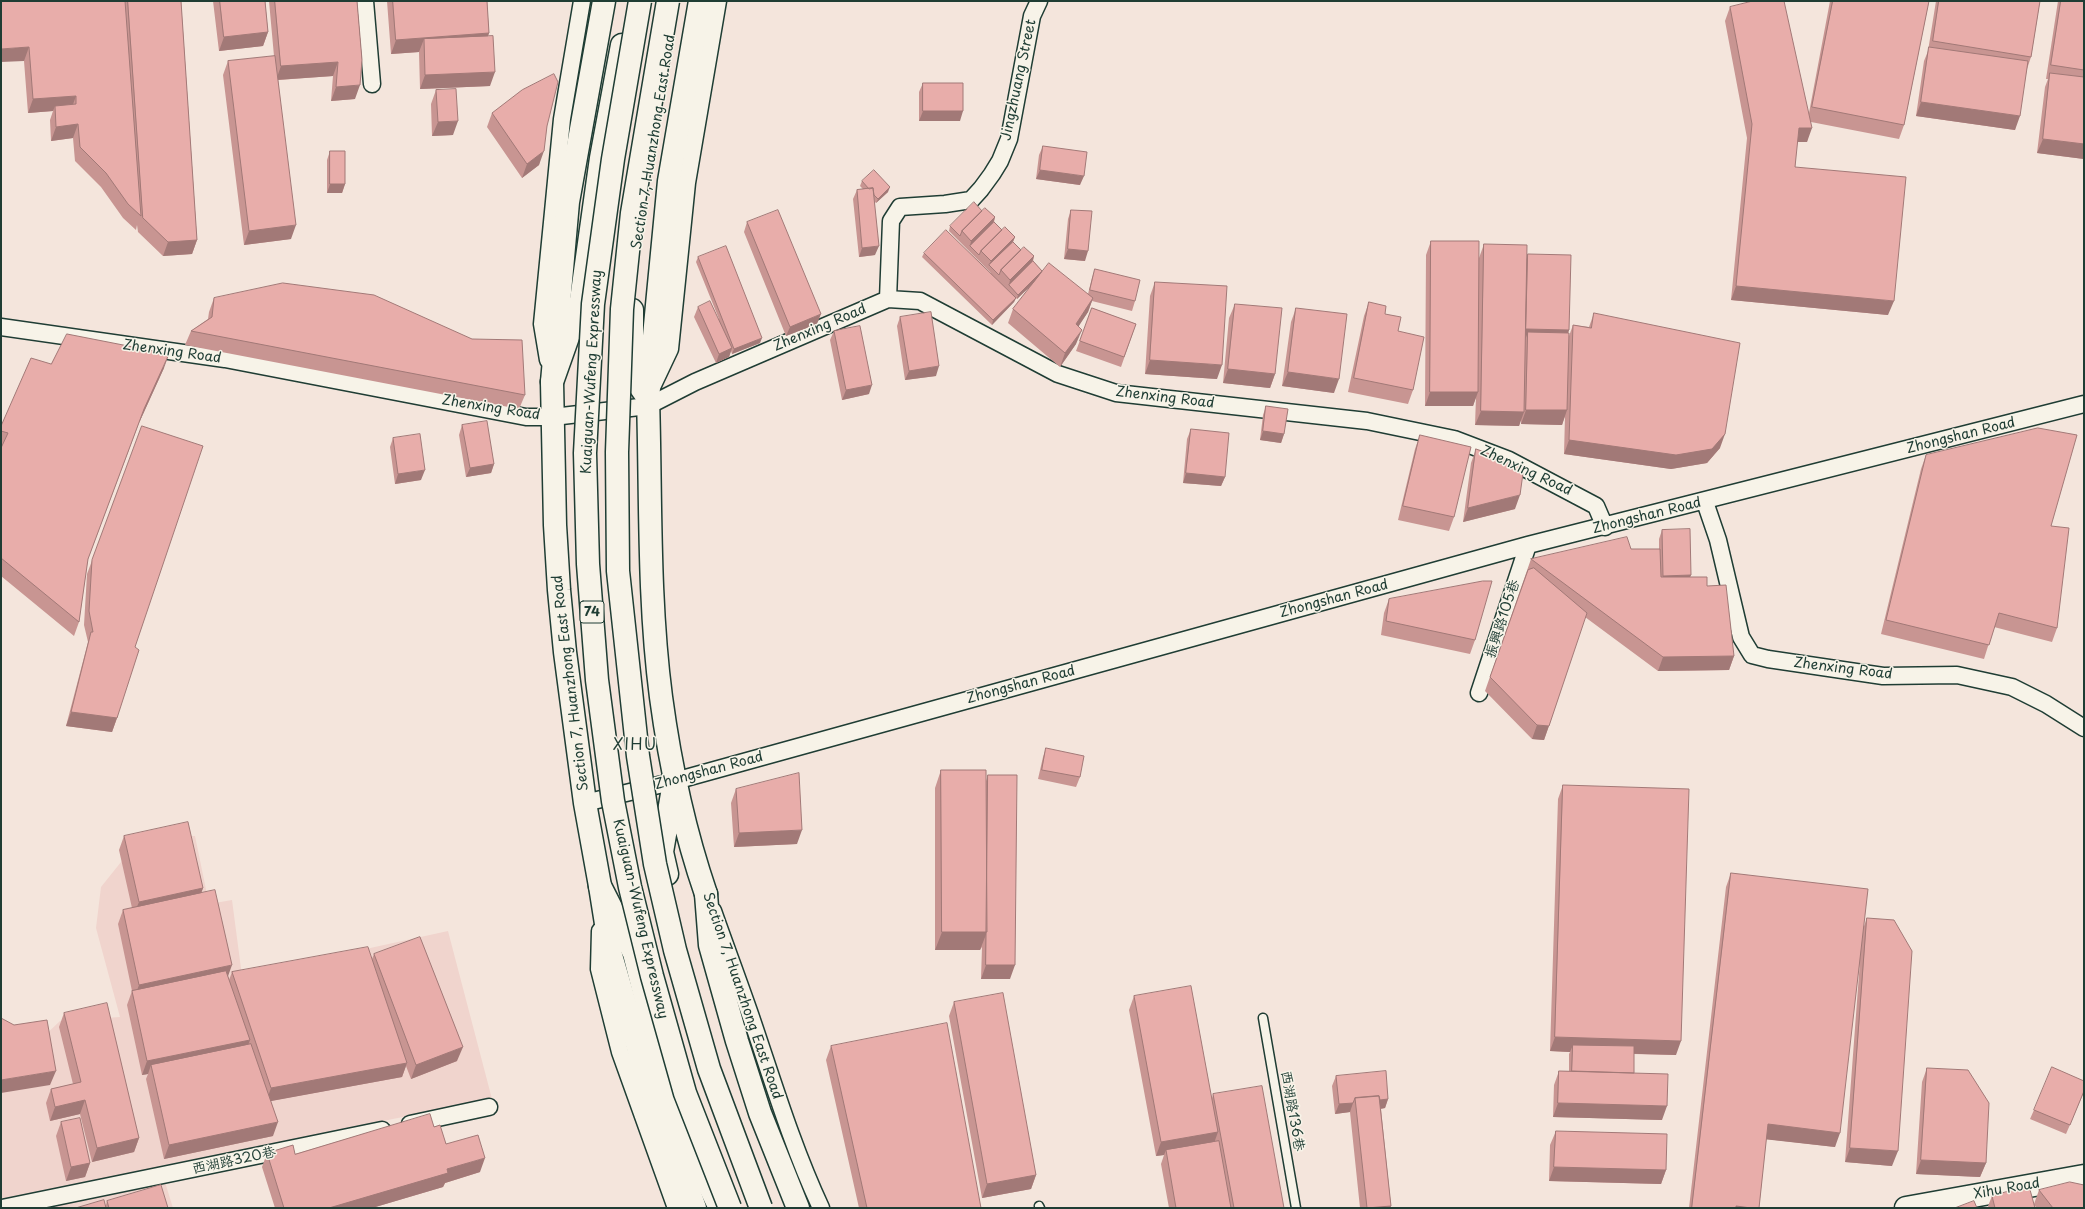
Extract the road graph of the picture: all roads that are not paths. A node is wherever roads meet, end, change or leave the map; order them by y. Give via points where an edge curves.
1 (365, 1) edge
2 (582, 1) edge
3 (604, 1) edge
4 (630, 1) edge
5 (640, 1) edge
6 (668, 1) edge
7 (676, 1) edge
8 (700, 1) edge
9 (718, 1) edge
10 (1039, 1) edge
11 (372, 84) dead end
12 (888, 299) junction
13 (1, 327) edge
14 (552, 382) junction
15 (648, 402) junction
16 (2084, 404) edge
17 (553, 417) junction
18 (1705, 502) junction
19 (1605, 527) junction
20 (1528, 545) junction
21 (1479, 693) dead end
22 (2081, 723) edge
23 (675, 781) junction
24 (585, 803) junction
25 (600, 886) junction
26 (706, 894) junction
27 (1263, 1018) dead end
28 (489, 1108) dead end
29 (2084, 1176) edge
30 (2, 1208) edge
31 (676, 1208) edge
32 (695, 1208) edge
33 (720, 1208) edge
34 (730, 1208) edge
35 (761, 1208) edge
36 (769, 1208) edge
37 (798, 1208) edge
38 (821, 1208) edge
39 (1296, 1208) edge
40 (1906, 1208) edge

1 - 11 street
2 - 14 street, Section 7, Huanzhong East Road via 562,119 542,324
3 - 14 main road via 568,202
4 - 14 main road, Section 7, Huanzhong East Road via 601,158 581,300
5 - 34 main road, Kuaiguan-Wufeng Expressway / 74, bridge via 613,159 594,304 584,453 588,564 597,680 613,801 630,888 685,1093
6 - 35 main road, Kuaiguan-Wufeng Expressway / 74, bridge via 632,213 622,310 617,452 618,571 638,756 655,864 675,950 709,1069
7 - 15 main road, Section 7, Huanzhong East Road via 640,216 632,311 632,375
8 - 15 main road via 670,173
9 - 15 street, Section 7, Huanzhong East Road via 687,183 670,349
10 - 12 street, Jingzhuang Street via 1032,16 1009,139 1000,161 981,189 970,200 900,207 891,221
12 - 15 street, Zhenxing Road
12 - 19 street, Zhenxing Road via 920,301 1058,374 1116,393 1367,421 1454,439 1509,460 1596,506
13 - 17 street, Zhenxing Road via 225,359 526,417
14 - 17 main road, Section 7, Huanzhong East Road
15 - 17 street, Zhenxing Road
15 - 23 main road, Section 7, Huanzhong East Road via 654,606 661,696
16 - 18 street, Zhongshan Road
17 - 24 main road, Section 7, Huanzhong East Road via 559,590
18 - 19 street, Zhongshan Road
18 - 22 street, Zhenxing Road via 1718,540 1741,637 1752,655 1882,676 1957,675 2012,687
19 - 20 street, Zhongshan Road
20 - 21 street, 振興路105巷
20 - 23 street, Zhongshan Road
23 - 24 street, Zhongshan Road
23 - 26 main road, Section 7, Huanzhong East Road
23 - 36 main road, Section 7, Huanzhong East Road via 662,852 700,1011
24 - 25 main road, Section 7, Huanzhong East Road
25 - 31 street, Section 7, Huanzhong East Road via 599,969 620,1052
25 - 32 main road via 611,955 645,1072
25 - 33 main road, Section 7, Huanzhong East Road via 634,953 661,1059 704,1175
26 - 37 main road via 710,945 760,1113
26 - 38 street, Section 7, Huanzhong East Road via 780,1104
27 - 39 lane, 西湖路136巷
28 - 30 street, 西湖路320巷
29 - 40 main road, Xihu Road

